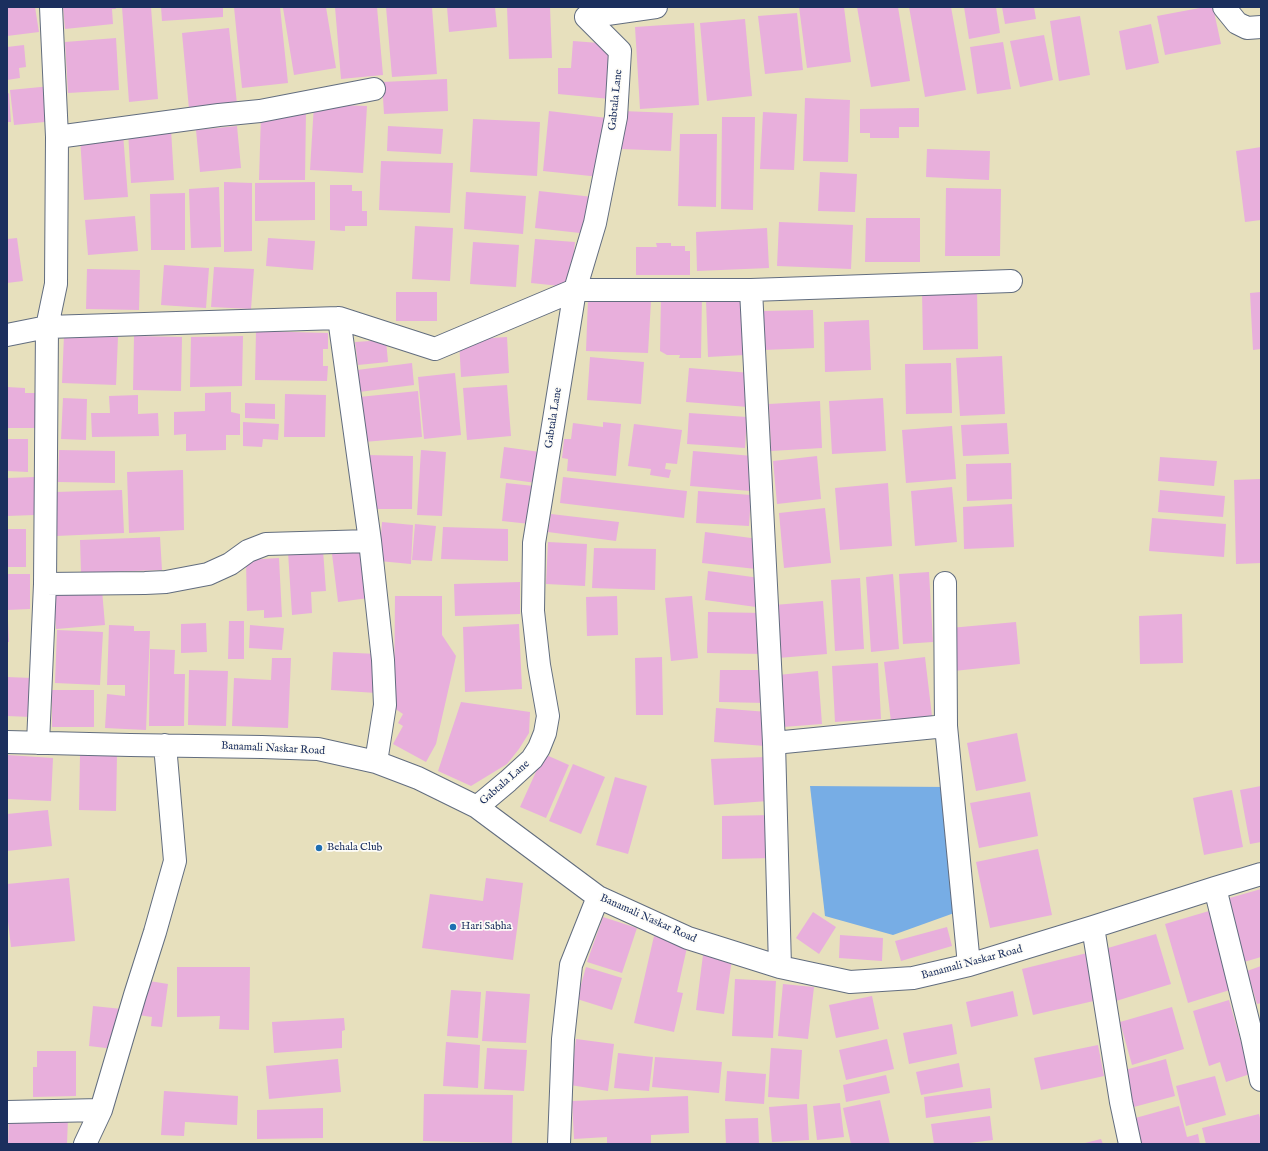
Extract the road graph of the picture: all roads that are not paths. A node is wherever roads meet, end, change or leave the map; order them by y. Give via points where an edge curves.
1 (51, 7) edge
2 (656, 7) edge
3 (1224, 7) edge
4 (586, 12) edge
5 (1261, 27) edge
6 (374, 89) dead end
7 (57, 137) junction
8 (1012, 281) dead end
9 (575, 290) junction
10 (752, 290) junction
11 (339, 318) junction
12 (47, 327) junction
13 (7, 335) edge
14 (370, 541) junction
15 (945, 583) dead end
16 (45, 584) junction
17 (946, 726) junction
18 (7, 742) edge
19 (38, 743) junction
20 (774, 743) junction
21 (165, 745) junction
22 (376, 762) junction
23 (477, 807) junction
24 (1261, 874) edge
25 (1215, 888) junction
26 (598, 897) junction
27 (1093, 927) junction
28 (969, 965) junction
29 (780, 967) junction
30 (1261, 1080) edge
31 (101, 1110) junction
32 (7, 1112) edge
33 (85, 1144) edge
34 (559, 1144) edge
35 (1130, 1144) edge

1 - 7 street
2 - 4 street
3 - 5 street via 1237,23 1247,28
4 - 9 street, Gabtala Lane via 620,51 616,117 595,223
6 - 7 street via 260,111
7 - 12 street via 56,284
8 - 10 street
9 - 10 street
9 - 11 street via 435,349
9 - 23 street, Gabtala Lane via 534,544 533,611 548,716 545,733 532,759
10 - 20 street
11 - 12 street
11 - 14 street
12 - 13 street
12 - 16 street
14 - 16 street via 266,544 248,551 230,564 208,574 166,582
14 - 22 street via 383,660 385,705
15 - 17 street
16 - 19 street
17 - 20 street
17 - 28 street
18 - 19 street, Banamali Naskar Road
19 - 21 street, Banamali Naskar Road
20 - 29 street
21 - 22 street, Banamali Naskar Road via 318,749
21 - 31 street via 175,861
22 - 23 street, Banamali Naskar Road via 418,778
23 - 26 street, Banamali Naskar Road
24 - 25 street, Banamali Naskar Road
25 - 27 street, Banamali Naskar Road
25 - 30 street
26 - 29 street, Banamali Naskar Road via 688,938
26 - 34 street via 571,965 563,1039
27 - 28 street, Banamali Naskar Road
27 - 35 street
28 - 29 street, Banamali Naskar Road via 913,978 850,982
31 - 32 street
31 - 33 street

